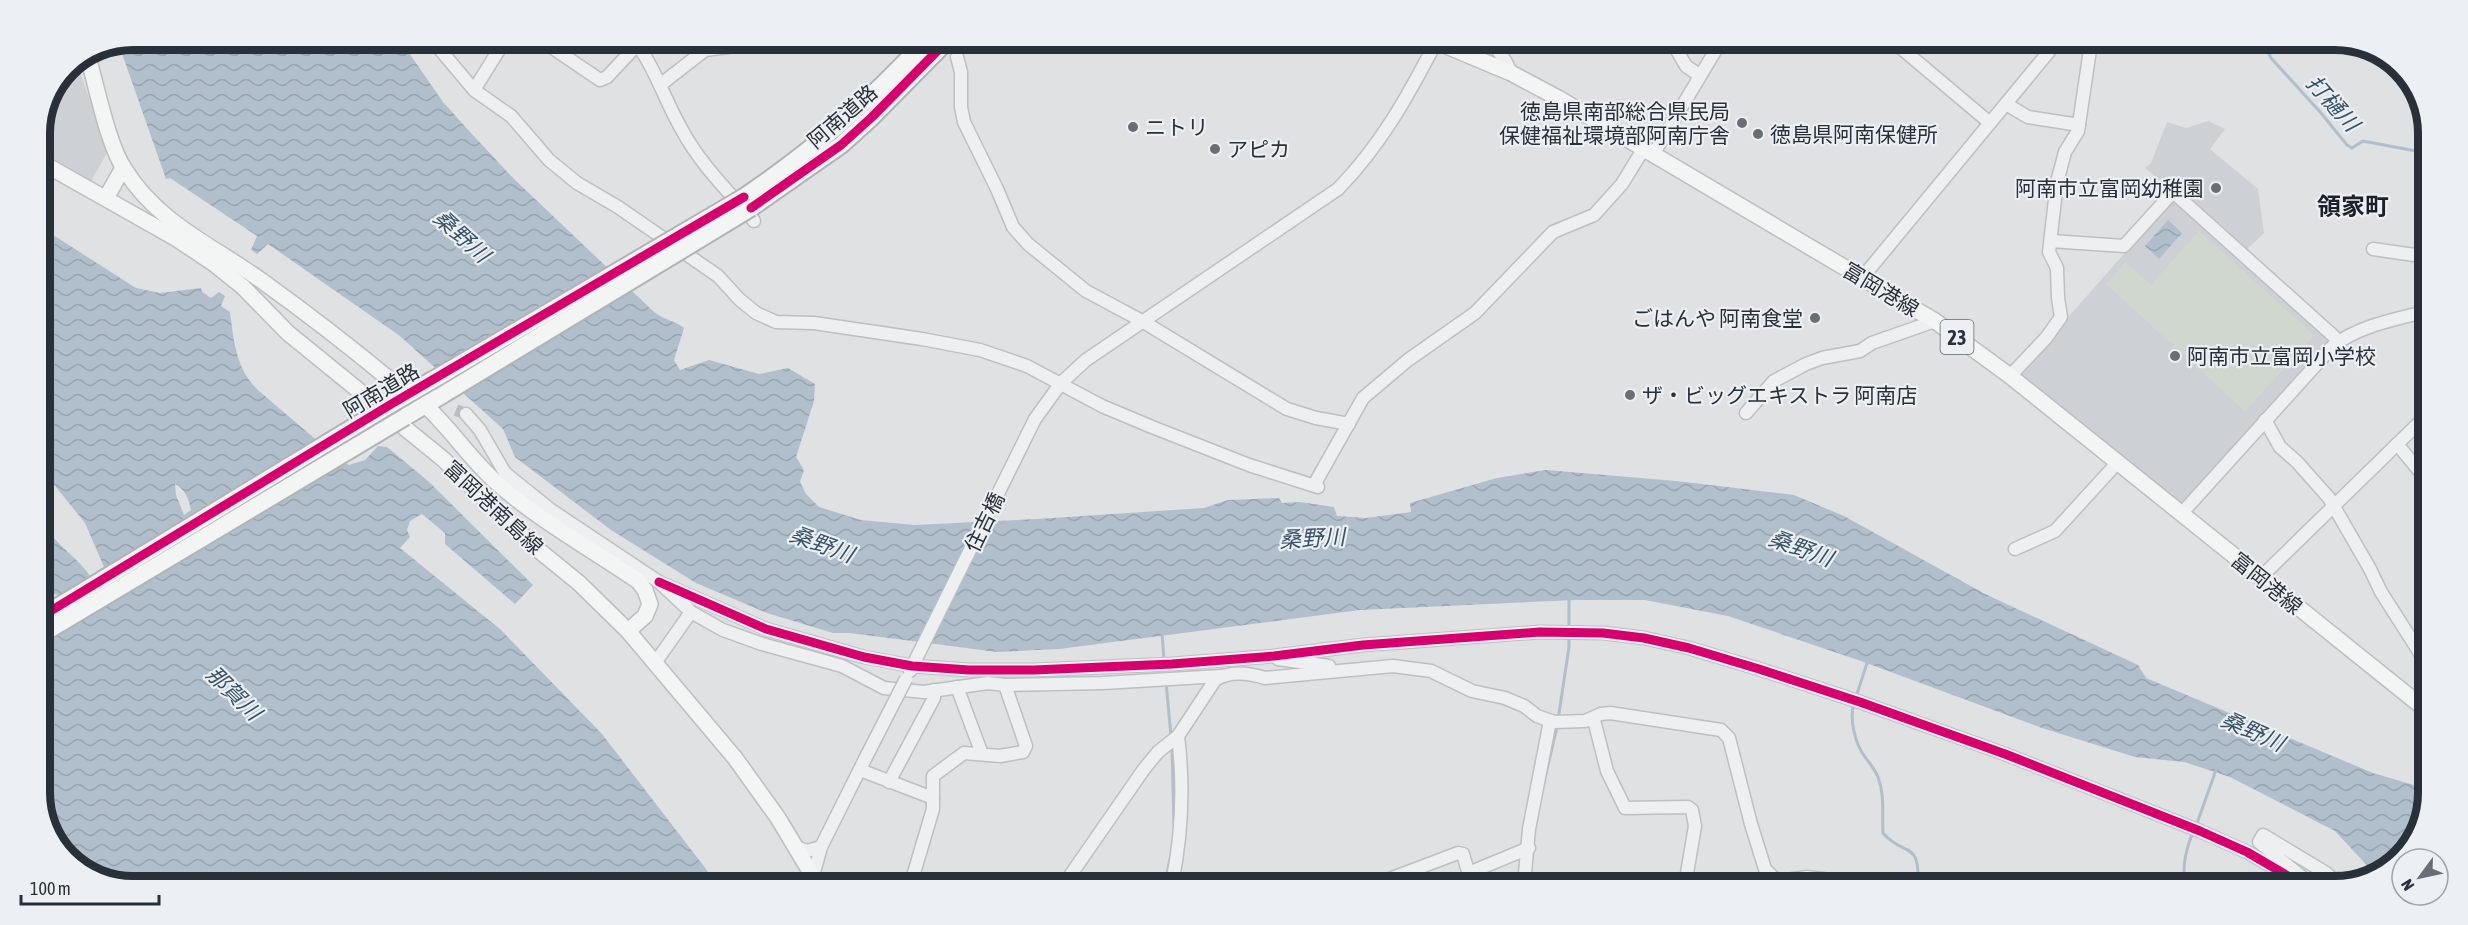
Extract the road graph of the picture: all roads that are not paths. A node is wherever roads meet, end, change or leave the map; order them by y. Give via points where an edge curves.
1 (440, 49) edge
2 (499, 49) edge
3 (554, 49) edge
4 (629, 49) edge
5 (639, 49) edge
6 (713, 49) edge
7 (917, 49) edge
8 (939, 49) edge
9 (1433, 49) edge
10 (1454, 49) edge
11 (1497, 49) edge
12 (1676, 49) edge
13 (1716, 49) edge
14 (1901, 49) edge
15 (2051, 49) edge
16 (2090, 49) edge
17 (957, 57) dead end
18 (89, 61) edge
19 (1511, 73) junction
20 (1699, 75) junction
21 (660, 85) junction
22 (474, 90) junction
23 (2006, 104) junction
24 (1990, 123) junction
25 (2079, 125) junction
26 (1649, 151) junction
27 (50, 167) edge
28 (123, 168) junction
29 (106, 198) junction
30 (750, 209) junction
31 (2051, 241) junction
32 (2373, 249) dead end
33 (2418, 256) edge
34 (1862, 278) junction
35 (2418, 314) edge
36 (1142, 321) junction
37 (1935, 321) junction
38 (2339, 341) junction
39 (2010, 376) junction
40 (1059, 386) junction
41 (411, 393) junction
42 (425, 405) junction
43 (1746, 413) dead end
44 (466, 414) tunnel mouth
45 (2265, 420) junction
46 (1349, 424) junction
47 (2418, 424) edge
48 (2397, 444) junction
49 (2118, 462) junction
50 (2418, 469) edge
51 (2333, 506) junction
52 (2182, 513) junction
53 (2015, 549) dead end
54 (2260, 578) junction
55 (659, 582) junction
56 (50, 611) edge
57 (691, 612) junction
58 (50, 629) edge
59 (628, 631) junction
60 (2418, 650) edge
61 (1274, 656) junction
62 (655, 663) junction
63 (914, 663) junction
64 (1353, 669) junction
65 (1221, 676) junction
66 (1005, 685) junction
67 (957, 687) junction
68 (934, 690) junction
69 (2418, 703) edge
70 (1592, 719) junction
71 (1555, 722) junction
72 (1174, 739) junction
73 (982, 754) junction
74 (863, 764) junction
75 (889, 782) junction
76 (933, 798) junction
77 (796, 847) junction
78 (820, 847) junction
79 (1529, 848) junction
80 (813, 876) edge
81 (815, 876) edge
82 (913, 876) edge
83 (1070, 876) edge
84 (1173, 876) edge
85 (1397, 876) edge
86 (1525, 876) edge
87 (1687, 876) edge
88 (1772, 876) edge
89 (2288, 876) edge
90 (2302, 876) edge
91 (2330, 876) edge

1 - 22 street
2 - 22 street
3 - 4 street via 600,80 607,77
5 - 21 street
6 - 21 street via 705,50
7 - 30 highway, 阿南道路
8 - 30 highway, 阿南道路 via 840,145
9 - 36 street, 住吉橋 via 1396,116 1368,157 1338,189
10 - 19 main road, 富岡港線 / 23
11 - 19 street
12 - 20 street via 1686,66
13 - 20 street
14 - 24 street
15 - 23 street
16 - 25 street
17 - 36 street via 964,122 1013,227 1086,291
18 - 28 main road
19 - 26 main road, 富岡港線 / 23
20 - 26 street
21 - 30 street via 682,132 714,176
22 - 40 street via 511,117 549,160 577,183 718,276 756,313 776,322 814,323 980,350 1027,366
23 - 24 street
23 - 25 street via 2028,117
24 - 34 street
25 - 31 street via 2062,160
26 - 34 main road, 富岡港線 / 23
26 - 46 street via 1594,215 1553,232 1475,314 1376,386
27 - 29 main road, 富岡港南島線
28 - 29 main road
28 - 41 main road via 152,205 175,224 262,280
29 - 59 main road, 富岡港南島線 via 177,239 243,287 288,333 443,459
30 - 41 highway, 阿南道路, bridge
30 - 42 highway, 阿南道路, bridge
31 - 38 street via 2124,246 2173,192
31 - 39 street via 2049,252 2057,268 2061,317
32 - 33 street
34 - 37 main road, 富岡港線 / 23
35 - 38 street via 2348,334
36 - 40 street, 住吉橋 via 1086,360
36 - 46 street via 1287,409
37 - 39 main road, 富岡港線 / 23
37 - 43 street via 1860,351 1806,364 1774,381
38 - 45 street
39 - 49 main road, 富岡港線 / 23
40 - 46 street via 1152,428 1316,486
40 - 63 street, 住吉橋 via 1026,438
41 - 56 highway, 阿南道路, bridge
42 - 58 highway, 阿南道路, bridge
42 - 59 main road via 505,489 638,581 650,604 645,616
44 - 55 street via 505,473 552,510
45 - 51 street via 2280,447
45 - 52 street
47 - 48 street
48 - 50 street
48 - 51 street
49 - 52 main road, 富岡港線 / 23
49 - 53 street via 2055,531
51 - 54 street
51 - 60 street
52 - 54 main road, 富岡港線 / 23
54 - 69 main road, 富岡港線 / 23
55 - 57 street
55 - 63 street via 766,629 864,657
57 - 62 street
57 - 68 street via 723,630 762,644 842,666 884,688
59 - 62 main road, 富岡港南島線
61 - 63 street via 1034,670
61 - 64 street
61 - 89 street via 1540,632 1603,633 1666,643 1860,702 2005,754 2200,831
62 - 77 main road, 富岡港南島線 via 735,758
63 - 74 street, 住吉橋, bridge
64 - 65 street via 1265,678 1249,672
64 - 71 street via 1393,666 1431,671
65 - 66 street
65 - 72 street via 1208,688
66 - 67 street
66 - 73 street via 1026,746 1018,754
67 - 68 street
67 - 73 street
68 - 75 street via 934,698
70 - 71 street
70 - 87 street via 1607,771 1625,808 1692,810 1695,826
70 - 88 street via 1610,712 1721,730 1729,738 1765,869
71 - 79 street
72 - 83 street via 1144,768
72 - 84 street via 1182,785
73 - 76 street via 964,753 937,772 933,776
74 - 75 street
74 - 78 street, 住吉橋
75 - 76 street
76 - 82 street
77 - 78 street via 807,851
77 - 80 main road, 富岡港南島線
78 - 81 street, 住吉橋
79 - 85 street via 1471,872 1463,854 1458,853
79 - 86 street
90 - 91 street via 2259,842 2263,835

